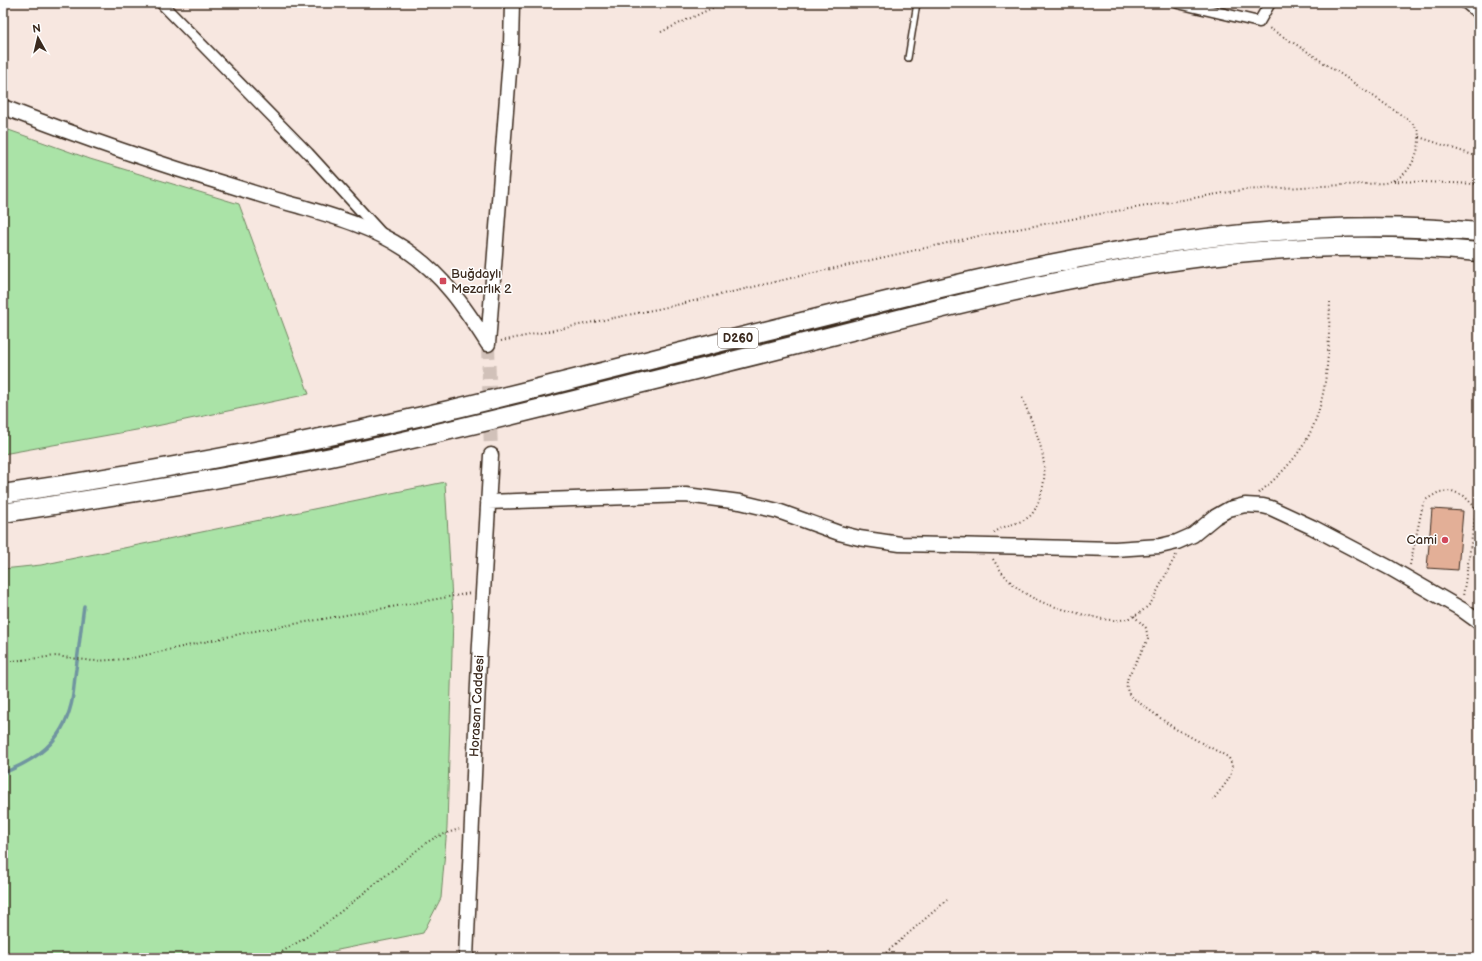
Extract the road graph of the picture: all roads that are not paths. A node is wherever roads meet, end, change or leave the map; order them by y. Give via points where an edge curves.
1 (161, 3) edge
2 (512, 3) edge
3 (917, 3) edge
4 (1178, 3) edge
5 (1270, 3) edge
6 (1465, 3) edge
7 (1476, 12) dead end
8 (908, 58) dead end
9 (3, 107) edge
10 (1479, 232) edge
11 (385, 237) junction
12 (1479, 252) edge
13 (491, 455) tunnel mouth
14 (3, 494) edge
15 (488, 502) junction
16 (3, 513) edge
17 (1479, 622) edge
18 (466, 958) edge

1 - 11 street via 308,153
2 - 11 street via 511,46 488,344 466,309 443,281 418,259
3 - 8 lane
4 - 5 street via 1259,22
6 - 7 street
9 - 11 street via 176,168 344,220
10 - 14 highway, D260 via 1413,227 1345,227 1237,234 1149,245 950,286 447,410 222,458
12 - 16 highway, D260 via 1377,247 1300,248 1189,259 1097,275 942,308 474,424 333,456 178,486
13 - 15 street, Horasan Caddesi
15 - 17 street via 704,496 759,506 859,538 900,544 1115,549 1160,546 1185,539 1233,508 1245,505 1263,506 1352,547 1461,609
15 - 18 street, Horasan Caddesi

